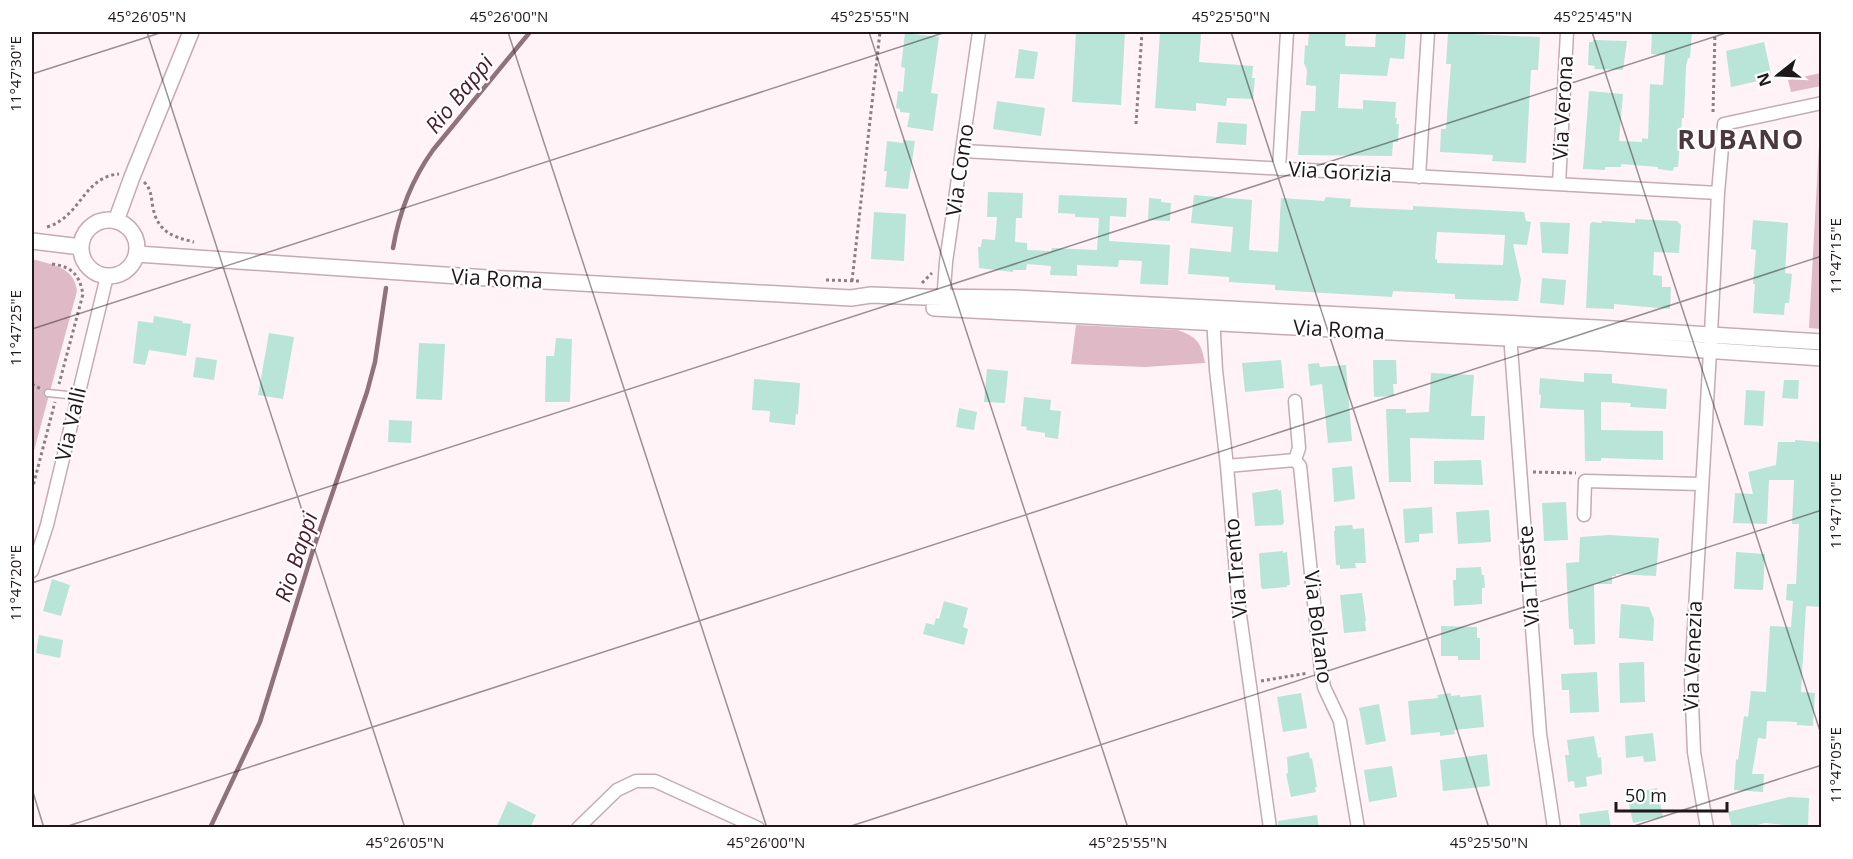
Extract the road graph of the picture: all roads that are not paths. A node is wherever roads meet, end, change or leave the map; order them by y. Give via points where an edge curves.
1 (191, 32) edge
2 (979, 32) edge
3 (1287, 32) edge
4 (1428, 32) edge
5 (1567, 32) edge
6 (1821, 103) edge
7 (963, 151) junction
8 (1279, 169) junction
9 (1419, 177) junction
10 (1559, 184) junction
11 (1718, 193) junction
12 (116, 221) junction
13 (32, 242) edge
14 (81, 247) junction
15 (137, 254) junction
16 (107, 276) junction
17 (946, 302) junction
18 (1213, 316) junction
19 (1512, 323) junction
20 (1511, 340) junction
21 (1821, 342) edge
22 (1710, 343) junction
23 (1821, 358) edge
24 (48, 393) dead end
25 (77, 396) junction
26 (1295, 401) dead end
27 (1295, 460) junction
28 (1227, 466) junction
29 (1701, 484) junction
30 (1584, 515) dead end
31 (32, 571) edge
32 (578, 828) edge
33 (758, 828) edge
34 (1270, 828) edge
35 (1358, 828) edge
36 (1554, 828) edge
37 (1707, 828) edge

1 - 12 street
2 - 7 street, Via Como
3 - 8 street
4 - 9 street
5 - 10 street, Via Verona
6 - 11 street, Via Venezia via 1724,124
7 - 8 street, Via Gorizia
7 - 17 street, Via Como via 946,262
8 - 9 street, Via Gorizia
9 - 10 street, Via Gorizia
10 - 11 street, Via Gorizia
11 - 22 street, Via Venezia
12 - 14 street via 93,225
12 - 15 street via 135,237
13 - 14 street
14 - 16 street via 85,263
15 - 16 street via 123,273
15 - 17 street, Via Roma via 488,279 854,298 871,295
16 - 25 street, Via Valli
17 - 18 street, Via Roma via 1015,298
18 - 19 street, Via Roma
18 - 20 street, Via Roma
18 - 28 street, Via Trento
19 - 20 street, Via Trieste
19 - 22 street, Via Roma
20 - 22 street, Via Roma
20 - 36 street, Via Trieste via 1540,734
21 - 22 street, Via Roma
22 - 23 street, Via Roma
22 - 29 street, Via Venezia
24 - 25 lane
25 - 31 street, Via Valli via 47,525
26 - 27 street, Via Bolzano via 1299,448
27 - 28 street
27 - 35 street, Via Bolzano via 1300,466 1321,671 1340,721
28 - 34 street, Via Trento via 1239,608
29 - 30 street via 1585,481
29 - 37 street, Via Venezia via 1691,715
32 - 33 street via 617,790 636,781 655,780

